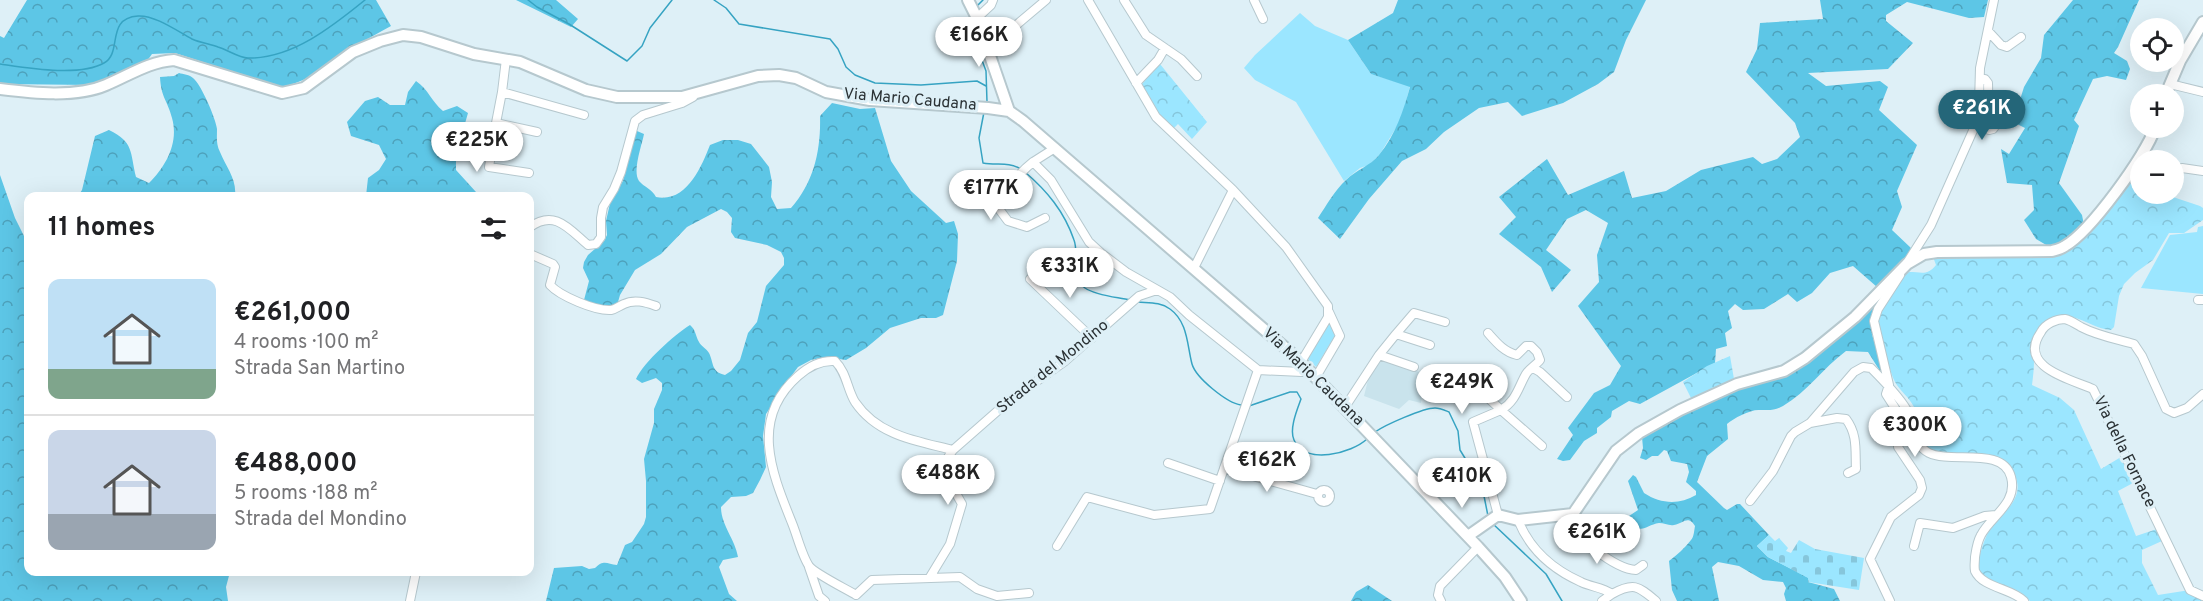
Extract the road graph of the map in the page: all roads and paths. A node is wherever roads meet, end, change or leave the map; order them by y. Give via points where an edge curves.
1 (993, 0) edge
2 (1046, 0) edge
3 (1088, 0) edge
4 (1124, 0) edge
5 (1254, 0) edge
6 (1994, 0) edge
7 (973, 10) edge
8 (1263, 19) dead end
9 (2203, 22) edge
10 (1988, 31) junction
11 (2021, 37) dead end
12 (985, 42) junction
13 (1165, 48) junction
14 (506, 59) junction
15 (1197, 76) dead end
16 (1980, 79) junction
17 (1136, 83) junction
18 (2170, 84) edge
19 (0, 89) edge
20 (2184, 90) edge
21 (502, 92) junction
22 (2203, 92) edge
23 (699, 94) junction
24 (1999, 108) dead end
25 (1009, 111) junction
26 (584, 115) dead end
27 (496, 123) junction
28 (537, 132) dead end
29 (2151, 138) edge
30 (2150, 141) junction
31 (1055, 148) junction
32 (2147, 150) edge
33 (1033, 162) junction
34 (2184, 168) edge
35 (2203, 171) edge
36 (529, 173) dead end
37 (1233, 190) junction
38 (1045, 218) dead end
39 (534, 224) edge
40 (534, 256) edge
41 (1904, 267) junction
42 (1194, 268) junction
43 (1030, 279) dead end
44 (1157, 290) junction
45 (656, 306) dead end
46 (1328, 309) junction
47 (1445, 322) dead end
48 (1488, 333) dead end
49 (1396, 334) junction
50 (1092, 338) junction
51 (1430, 345) dead end
52 (1379, 355) junction
53 (1304, 365) junction
54 (1414, 367) dead end
55 (1533, 368) junction
56 (1258, 370) junction
57 (1464, 375) dead end
58 (1316, 377) junction
59 (1888, 388) junction
60 (2203, 394) edge
61 (1567, 398) dead end
62 (1345, 407) junction
63 (1501, 410) junction
64 (1810, 423) junction
65 (1542, 446) dead end
66 (953, 450) junction
67 (1168, 463) dead end
68 (1224, 468) junction
69 (1848, 473) dead end
70 (1220, 481) junction
71 (1317, 494) dead end
72 (1750, 501) dead end
73 (1996, 515) junction
74 (1560, 517) junction
75 (1493, 518) junction
76 (1518, 520) junction
77 (1468, 536) junction
78 (1057, 546) dead end
79 (1478, 546) junction
80 (1914, 546) dead end
81 (1643, 565) dead end
82 (809, 567) junction
83 (415, 576) edge
84 (930, 577) junction
85 (1029, 593) dead end
86 (1611, 594) junction
87 (2203, 596) edge
88 (410, 601) edge
89 (825, 601) edge
90 (1441, 601) edge
91 (1521, 601) edge
92 (1602, 601) edge
93 (1656, 601) edge
94 (1890, 601) edge
95 (2024, 601) edge

1 - 7 street via 991,5
2 - 12 street via 1014,27
3 - 17 street
4 - 13 street via 1146,35
5 - 8 street
6 - 10 street
7 - 12 main road
9 - 18 main road
10 - 11 street via 2007,47
10 - 16 street
12 - 25 main road
13 - 15 street
13 - 17 street
14 - 19 main road, Via Mario Caudana via 403,35 353,52 304,88 282,93 174,60 143,66 84,92
14 - 21 street
14 - 23 main road, Via Mario Caudana via 586,90 617,97
16 - 24 street via 1988,83 1989,130 1996,125
16 - 41 street via 1975,126 1931,225
17 - 37 street via 1156,117
20 - 22 street
21 - 26 street
21 - 27 street
23 - 25 main road, Via Mario Caudana via 758,76 779,75 826,92 870,100
23 - 39 street via 635,121 621,172 603,207 601,237 596,244 588,245 563,223 552,219
25 - 31 main road, Via Mario Caudana
27 - 28 street
27 - 36 street via 489,167
29 - 30 main road
30 - 32 street
30 - 41 main road via 2097,218 2066,246 2052,250 1937,252 1924,254
31 - 33 street
31 - 42 main road, Via Mario Caudana
33 - 38 street via 1011,183 999,209 1008,220 1027,227
33 - 44 street via 1051,180 1089,242 1126,272
34 - 35 street
37 - 42 street
37 - 46 street via 1286,248
40 - 45 street via 555,267 550,285 556,292 581,303 604,310 641,301
41 - 59 street via 1874,321
41 - 74 main road via 1855,317 1804,358 1775,375 1737,384 1639,433 1616,451 1577,510
42 - 53 main road, Via Mario Caudana
43 - 50 street
44 - 50 street, Strada del Mondino via 1138,298
44 - 56 street
46 - 53 street via 1328,317
46 - 58 street via 1340,336
47 - 49 street via 1414,313
48 - 55 street via 1512,354 1531,346 1540,357
49 - 51 street
49 - 52 street
50 - 66 street, Strada del Mondino via 1010,400
52 - 54 street
52 - 62 street
53 - 56 street via 1302,372
53 - 58 main road, Via Mario Caudana
55 - 61 street
55 - 63 street via 1527,372 1516,396
56 - 68 street
57 - 63 street
58 - 62 main road, Via Mario Caudana
59 - 64 street via 1871,368 1858,369
59 - 73 street via 1909,412 1916,441 1928,452 1943,457 1990,458 2003,464 2011,476 2012,487 2009,501
59 - 94 street via 1886,394 1897,415 1898,447 1922,488 1892,517 1870,559
60 - 87 street, Via della Fornace via 2174,413 2166,409 2134,344 2092,333 2066,319 2043,327 2038,336 2038,362 2093,389 2190,590
62 - 77 main road, Via Mario Caudana
63 - 65 street
63 - 75 street via 1473,422
64 - 69 street via 1846,419 1853,428 1856,470
64 - 72 street via 1791,436 1773,471
66 - 82 street via 885,430 855,402 835,361 825,360 806,369 790,383 770,420 769,444 773,475
66 - 84 street via 944,463 945,474 962,504 950,544
67 - 70 street
68 - 70 street
68 - 71 street
70 - 78 street via 1210,509 1154,515 1087,497
73 - 80 street via 1949,529 1920,523
73 - 95 street via 1976,548 1974,568 1980,580 2017,594
74 - 76 main road
74 - 81 street via 1618,566 1636,570
75 - 76 main road
75 - 77 main road
76 - 86 street via 1548,564
77 - 79 main road, Via Mario Caudana
79 - 90 street via 1440,586
79 - 91 main road, Via Mario Caudana
82 - 84 street via 856,595 872,580
82 - 89 street via 819,596
83 - 88 street
84 - 85 street via 960,577 976,589 997,596
86 - 92 street
86 - 93 street via 1639,587

